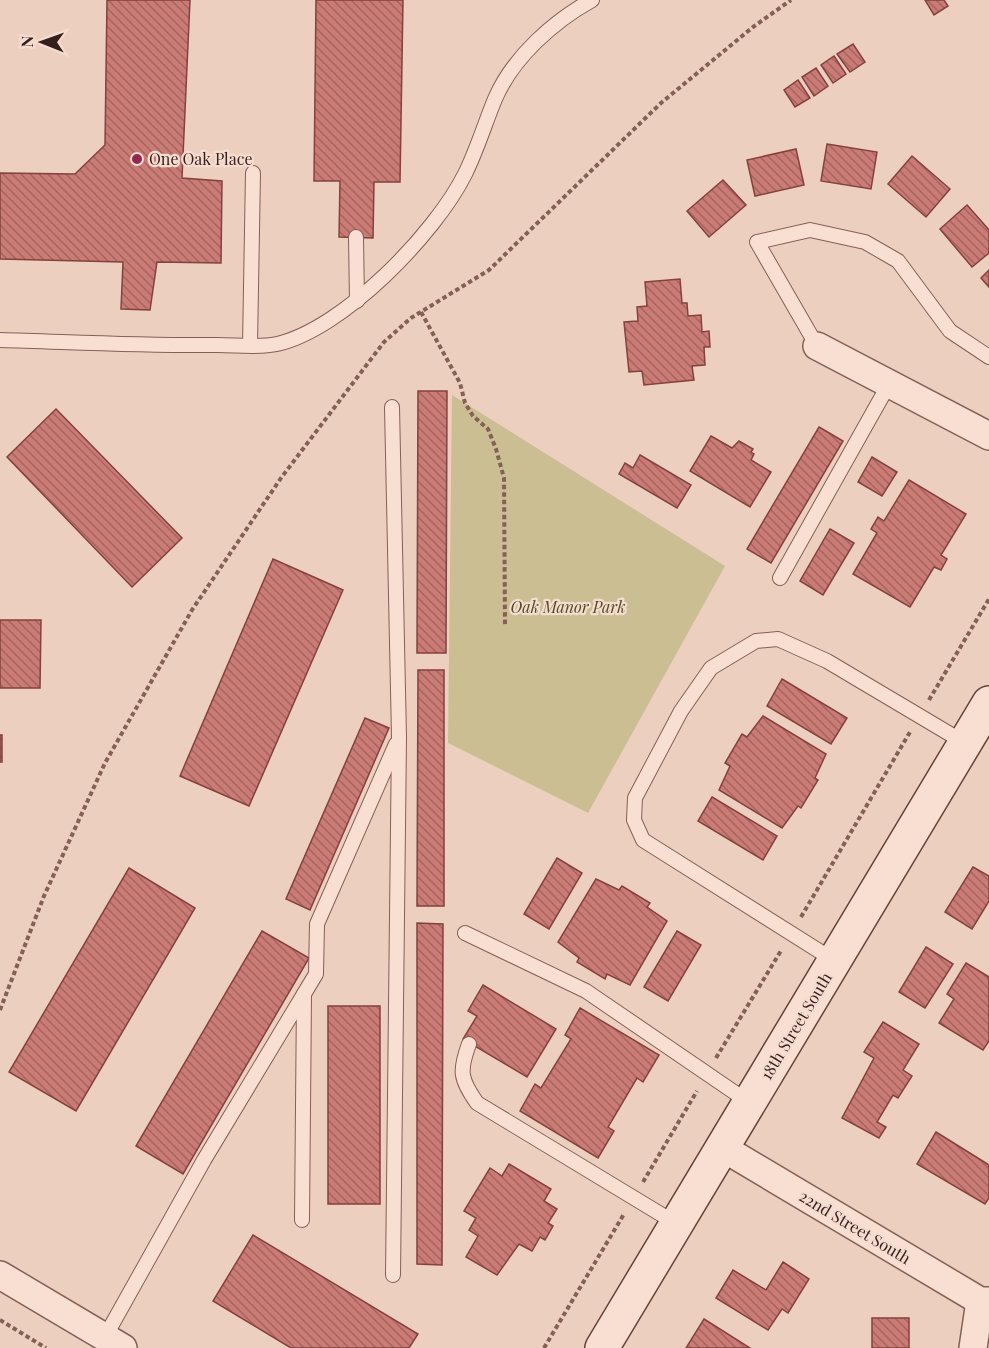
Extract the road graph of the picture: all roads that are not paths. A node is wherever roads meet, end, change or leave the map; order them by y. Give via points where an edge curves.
1 (592, 0) edge
2 (253, 173) dead end
3 (356, 237) dead end
4 (357, 301) junction
5 (0, 340) edge
6 (250, 345) junction
7 (817, 346) joint
8 (989, 357) edge
9 (889, 384) junction
10 (392, 407) dead end
11 (989, 436) edge
12 (780, 578) dead end
13 (989, 702) edge
14 (399, 737) junction
15 (966, 743) junction
16 (465, 933) dead end
17 (835, 961) junction
18 (304, 994) junction
19 (469, 1044) dead end
20 (750, 1103) junction
21 (723, 1148) junction
22 (302, 1220) dead end
23 (677, 1224) junction
24 (0, 1275) edge
25 (393, 1275) dead end
26 (984, 1301) edge
27 (114, 1343) edge
28 (602, 1348) edge
29 (973, 1348) edge

1 - 4 lane via 543,36 516,65 496,96 465,175 443,209 392,268
2 - 6 lane
3 - 4 lane
4 - 6 lane via 298,335 276,344
5 - 6 lane
7 - 8 lane via 757,242 810,230 865,242 898,261 950,331
7 - 9 street
9 - 11 street
9 - 12 lane
10 - 14 lane
13 - 15 street, 18th Street South
14 - 18 lane via 317,924 316,974
14 - 25 lane
15 - 17 street, 18th Street South
15 - 17 lane via 827,661 778,639 756,641 711,668 681,711 635,798 634,820 642,840
16 - 20 lane via 586,991
17 - 20 street, 18th Street South
18 - 22 lane
18 - 27 lane via 204,1160
19 - 23 lane via 461,1066 465,1086 477,1103
20 - 21 street, 18th Street South
21 - 23 street, 18th Street South
21 - 26 street, 22nd Street South
23 - 28 street, 18th Street South
24 - 27 street
26 - 29 street

